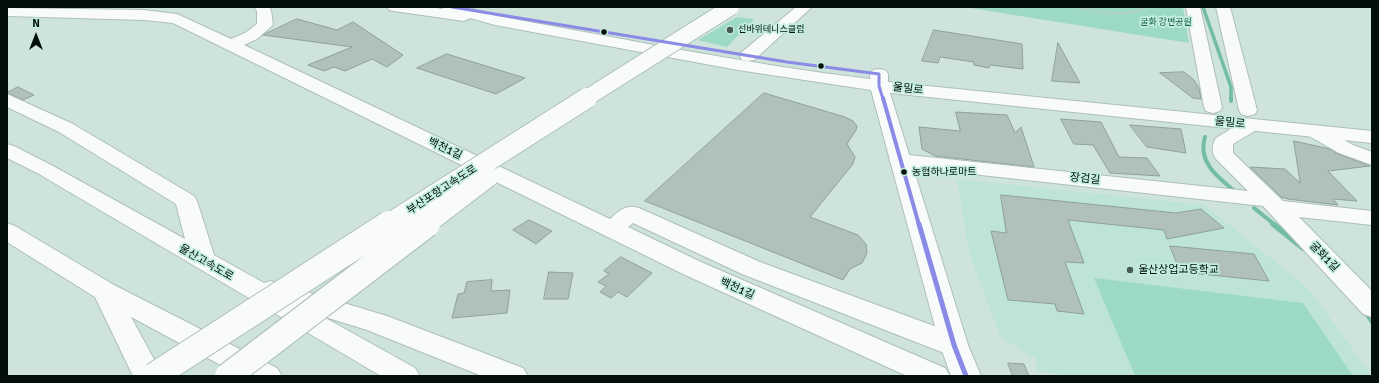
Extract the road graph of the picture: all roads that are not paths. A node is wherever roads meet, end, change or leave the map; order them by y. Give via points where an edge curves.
1 (261, 7) edge
2 (394, 7) edge
3 (449, 7) edge
4 (452, 7) edge
5 (474, 7) edge
6 (731, 7) edge
7 (744, 7) edge
8 (804, 7) edge
9 (1193, 7) edge
10 (1223, 7) edge
11 (7, 12) edge
12 (498, 17) junction
13 (229, 45) junction
14 (748, 56) junction
15 (879, 80) junction
16 (7, 100) edge
17 (1213, 107) junction
18 (1249, 118) junction
19 (1372, 123) edge
20 (1316, 132) junction
21 (1372, 137) edge
22 (7, 150) edge
23 (511, 158) junction
24 (1372, 159) edge
25 (899, 160) junction
26 (1274, 203) junction
27 (1372, 218) edge
28 (612, 229) junction
29 (8, 233) edge
30 (203, 261) junction
31 (232, 278) junction
32 (104, 291) junction
33 (1372, 307) edge
34 (954, 345) junction
35 (148, 376) edge
36 (154, 376) edge
37 (182, 376) edge
38 (228, 376) edge
39 (267, 376) edge
40 (405, 376) edge
41 (513, 376) edge
42 (935, 376) edge
43 (966, 376) edge

1 - 13 main road via 264,10 265,25 251,36
2 - 12 main road
3 - 12 main road, 울밀로
4 - 12 main road, 울밀로
5 - 12 main road
6 - 36 main road, 부산포항고속도로, bridge
7 - 23 main road, 부산포항고속도로
8 - 14 main road
9 - 17 main road
10 - 18 main road
11 - 13 main road, 백천1길 via 164,16 177,19
12 - 14 main road, 울밀로
12 - 15 main road, 울밀로 via 761,69
13 - 28 main road, 백천1길
14 - 15 main road, 울밀로
15 - 17 main road, 울밀로
15 - 18 main road, 울밀로
15 - 25 main road
16 - 30 main road via 66,128 186,201
17 - 18 main road, 울밀로
18 - 19 main road, 울밀로
18 - 20 main road, 울밀로
18 - 26 main road, 굴화1길 via 1223,142 1223,155
20 - 21 main road, 울밀로
20 - 24 main road via 1346,149
22 - 30 main road, 울산고속도로
23 - 37 main road, 부산포항고속도로
23 - 38 main road, bridge
25 - 26 main road, 장검길
25 - 34 main road
26 - 27 main road
26 - 33 main road, 굴화1길
28 - 34 main road via 631,213 751,268
28 - 42 main road, 백천1길 via 692,268
29 - 32 main road
30 - 31 main road, 울산고속도로
31 - 40 main road, 울산고속도로
31 - 41 main road via 377,323
32 - 35 main road
32 - 39 main road
34 - 43 main road

